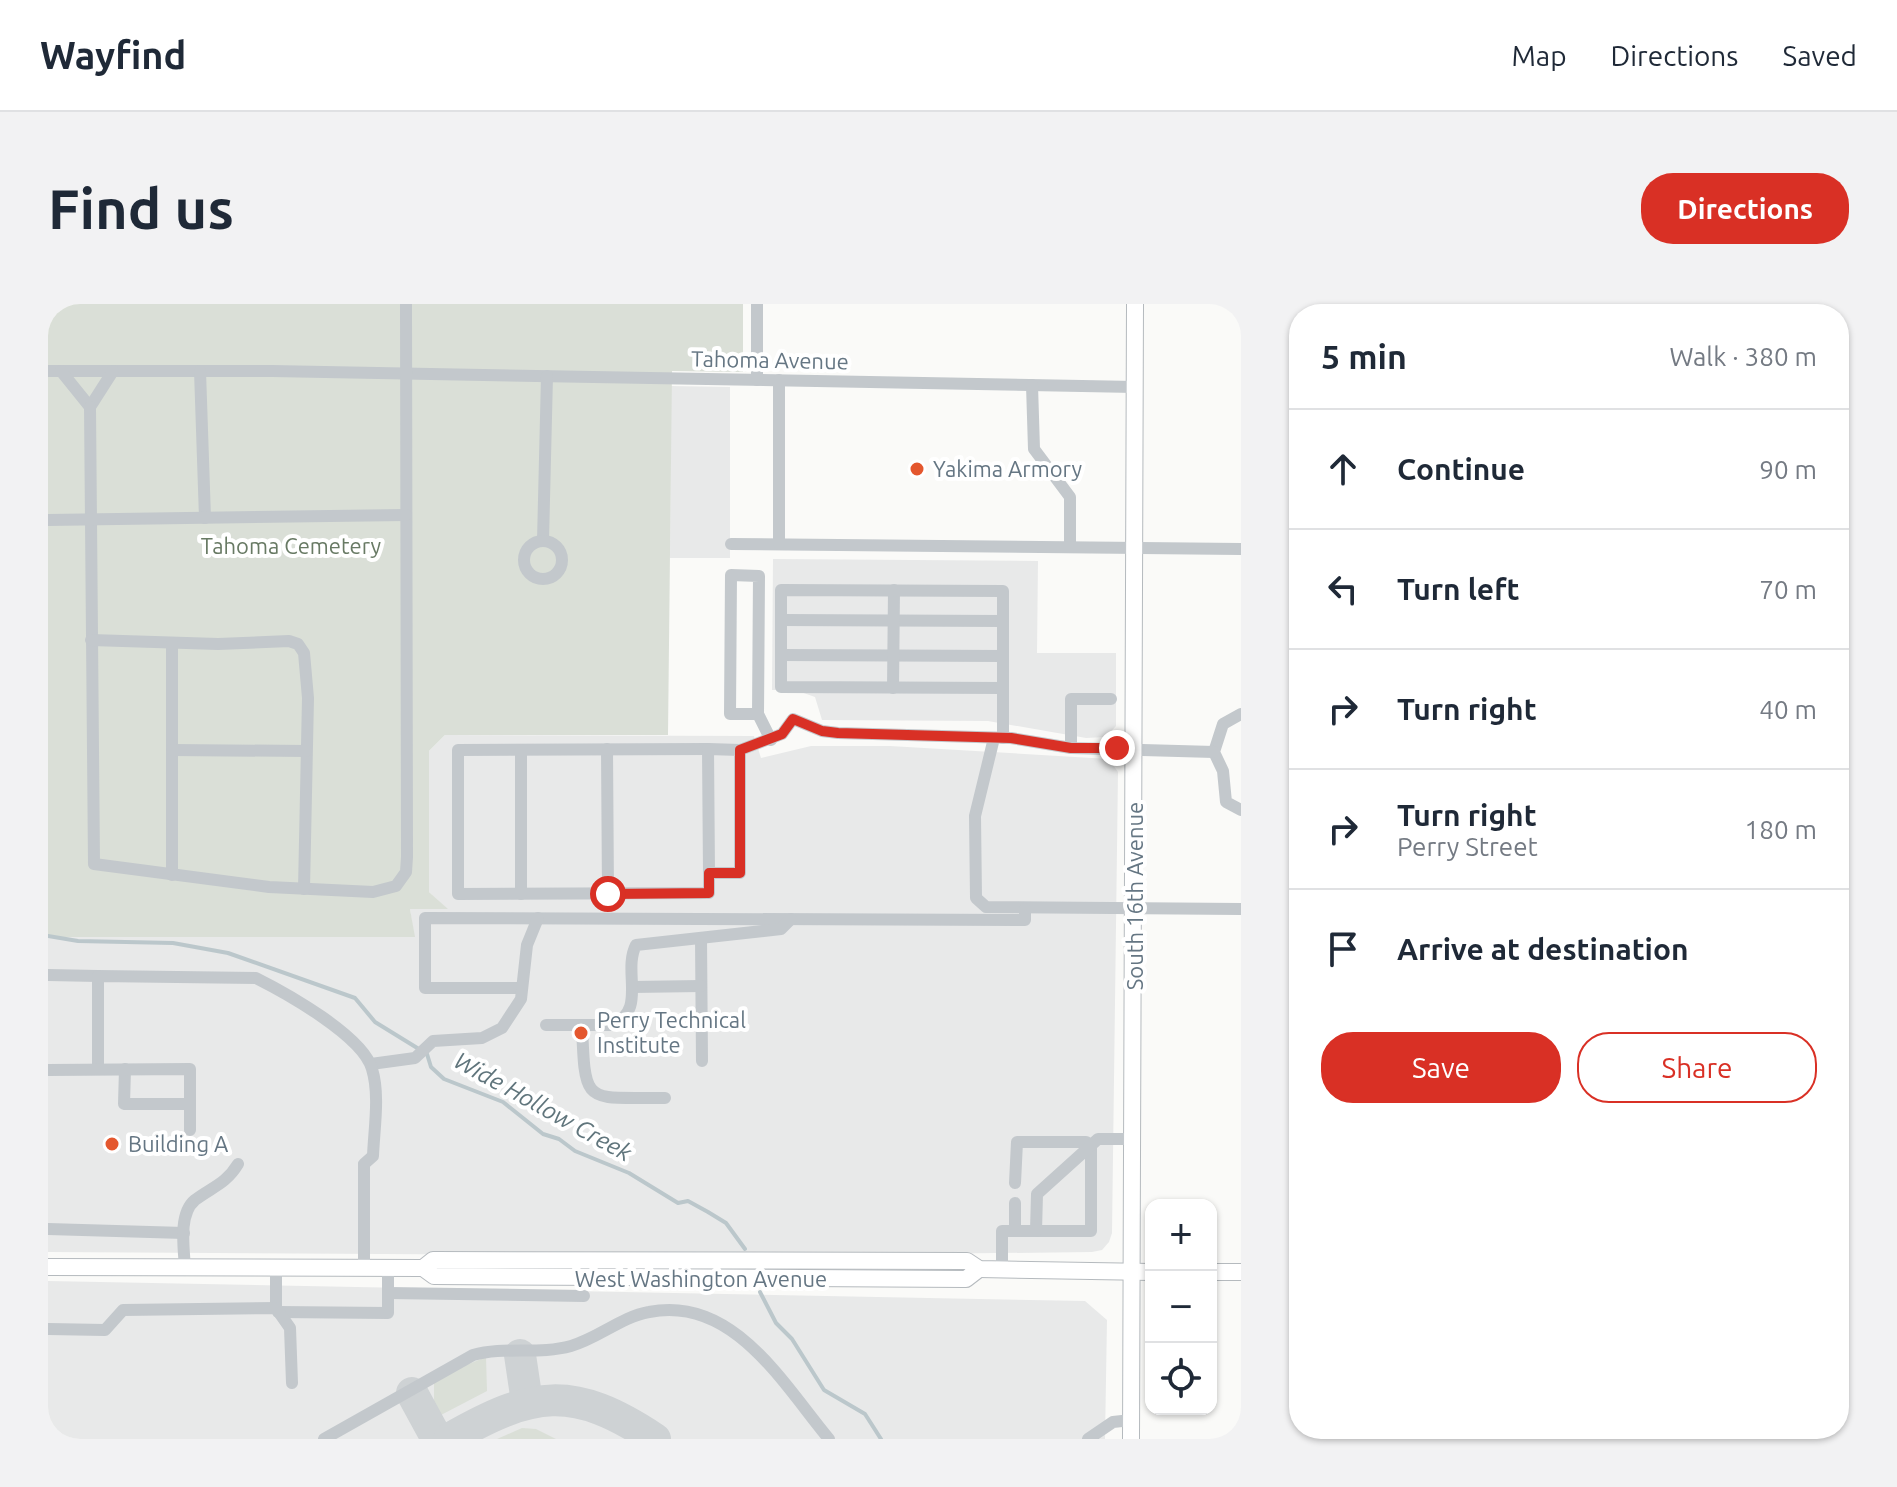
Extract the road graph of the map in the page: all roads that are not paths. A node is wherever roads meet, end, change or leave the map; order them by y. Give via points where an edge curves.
1 (406, 304) edge
2 (757, 304) edge
3 (1135, 304) edge
4 (55, 371) edge
5 (113, 371) junction
6 (200, 371) junction
7 (404, 373) junction
8 (547, 376) junction
9 (757, 380) junction
10 (779, 380) junction
11 (1032, 385) junction
12 (1135, 387) junction
13 (90, 407) junction
14 (406, 515) junction
15 (205, 518) junction
16 (48, 520) edge
17 (92, 520) junction
18 (543, 541) dead end
19 (731, 544) dead end
20 (779, 544) junction
21 (1070, 547) junction
22 (1135, 548) junction
23 (1241, 549) edge
24 (894, 590) junction
25 (781, 620) junction
26 (894, 620) junction
27 (1003, 621) junction
28 (91, 640) junction
29 (172, 643) junction
30 (781, 655) junction
31 (893, 655) junction
32 (1003, 656) junction
33 (893, 688) junction
34 (1003, 688) junction
35 (1111, 699) dead end
36 (758, 714) junction
37 (1241, 714) edge
38 (998, 738) junction
39 (771, 740) junction
40 (1071, 748) junction
41 (1135, 748) junction
42 (607, 749) junction
43 (708, 749) junction
44 (172, 750) junction
45 (521, 750) junction
46 (740, 750) junction
47 (306, 751) junction
48 (1214, 752) junction
49 (1241, 810) edge
50 (709, 873) junction
51 (172, 875) junction
52 (304, 889) junction
53 (521, 894) junction
54 (608, 894) junction
55 (1136, 908) junction
56 (1025, 909) junction
57 (1241, 909) edge
58 (538, 918) junction
59 (791, 919) junction
60 (701, 938) junction
61 (48, 975) edge
62 (98, 976) junction
63 (701, 986) junction
64 (632, 987) junction
65 (522, 988) junction
66 (546, 1025) dead end
67 (582, 1025) junction
68 (702, 1061) dead end
69 (371, 1064) junction
70 (98, 1069) junction
71 (125, 1069) junction
72 (48, 1070) edge
73 (665, 1098) dead end
74 (190, 1104) junction
75 (190, 1130) dead end
76 (1134, 1139) junction
77 (1091, 1145) junction
78 (238, 1164) dead end
79 (1015, 1183) dead end
80 (1015, 1203) dead end
81 (48, 1229) edge
82 (1015, 1231) junction
83 (1036, 1231) junction
84 (184, 1233) junction
85 (48, 1267) edge
86 (185, 1268) junction
87 (276, 1268) junction
88 (364, 1268) junction
89 (388, 1268) junction
90 (1002, 1269) junction
91 (1133, 1272) junction
92 (1145, 1272) edge
93 (1217, 1272) edge
94 (1241, 1272) edge
95 (388, 1293) junction
96 (584, 1296) dead end
97 (277, 1310) junction
98 (48, 1329) edge
99 (292, 1383) dead end
100 (1131, 1420) junction
101 (324, 1439) edge
102 (829, 1439) edge
103 (1088, 1439) edge
104 (1131, 1439) edge

1 - 7 street
2 - 9 street
3 - 12 main road, South 16th Avenue
4 - 5 street, Tahoma Avenue
4 - 13 street
5 - 6 street, Tahoma Avenue
5 - 13 street
6 - 7 street, Tahoma Avenue
6 - 15 street
7 - 8 street, Tahoma Avenue
7 - 14 street
8 - 9 street, Tahoma Avenue
8 - 18 street
9 - 10 street, Tahoma Avenue
10 - 11 street, Tahoma Avenue
10 - 20 street
11 - 12 street, Tahoma Avenue
11 - 21 street via 1034,449 1068,493
12 - 22 main road, South 16th Avenue
13 - 17 street
14 - 15 street
14 - 52 street via 406,872 396,886 373,892
15 - 17 street
16 - 17 street
17 - 28 street
19 - 20 street
20 - 21 street
21 - 22 street
22 - 23 street
22 - 41 main road, South 16th Avenue
24 - 25 street via 781,590
24 - 26 street
24 - 27 street via 1003,591
25 - 26 street
25 - 30 street
26 - 27 street
26 - 31 street
27 - 32 street
28 - 29 street
28 - 51 street via 94,864
29 - 44 street
29 - 47 street via 298,644 304,653
30 - 31 street
30 - 33 street via 781,687
31 - 32 street
31 - 33 street
32 - 34 street
33 - 34 street
34 - 38 street
35 - 40 street via 1071,699
36 - 36 street via 759,576 731,575 730,714
36 - 39 street
37 - 48 street via 1223,724
38 - 39 street via 838,733 793,719
38 - 40 street
38 - 56 street via 975,816 976,898 986,907
39 - 46 street
40 - 41 street
41 - 48 street
41 - 55 main road, South 16th Avenue
42 - 43 street
42 - 45 street
42 - 54 street
43 - 46 street
43 - 50 street
44 - 47 street
44 - 51 street
45 - 53 street
45 - 53 street via 458,750 458,894
46 - 50 street via 740,873
47 - 52 street
48 - 49 street via 1223,771 1226,802
50 - 54 street via 709,893
51 - 52 street
53 - 54 street
55 - 56 street
55 - 57 street
55 - 76 main road, South 16th Avenue
56 - 59 street via 1025,920
58 - 59 street
58 - 65 street via 527,945
58 - 65 street via 425,918 425,988
59 - 60 street via 781,929
60 - 63 street
60 - 64 street via 636,945
61 - 62 street
62 - 69 street via 256,978 352,1041
62 - 70 street
63 - 64 street
63 - 68 street
64 - 67 street via 632,1007 619,1022
65 - 69 street via 515,1012 491,1035 433,1041 422,1051
66 - 67 street
67 - 73 street via 584,1079 594,1093
69 - 88 street via 373,1156 364,1164
70 - 71 street
70 - 72 street
71 - 74 street via 190,1069
71 - 74 street via 124,1104
74 - 75 street
76 - 77 street via 1098,1139
76 - 91 main road, South 16th Avenue
77 - 79 street via 1017,1142
77 - 83 street via 1037,1194
77 - 83 street via 1091,1231
78 - 84 street via 229,1179 194,1201 185,1216
80 - 82 street
81 - 84 street
82 - 83 street
82 - 90 street via 1002,1231
84 - 86 street
85 - 86 main road, West Washington Avenue
86 - 87 main road, West Washington Avenue
87 - 88 main road, West Washington Avenue
87 - 97 street
88 - 89 main road, West Washington Avenue
89 - 90 main road, West Washington Avenue via 423,1268 434,1276 749,1280 966,1279 979,1269
89 - 95 street
90 - 91 main road, West Washington Avenue
91 - 92 main road, West Washington Avenue
91 - 100 main road, South 16th Avenue
93 - 94 main road
95 - 96 street
95 - 97 street via 388,1313
97 - 98 street via 123,1310 105,1330
97 - 99 street via 290,1328
100 - 103 street via 1113,1422
100 - 104 main road, South 16th Avenue
101 - 102 street via 473,1355 560,1348 625,1319 663,1310 703,1315 737,1333

